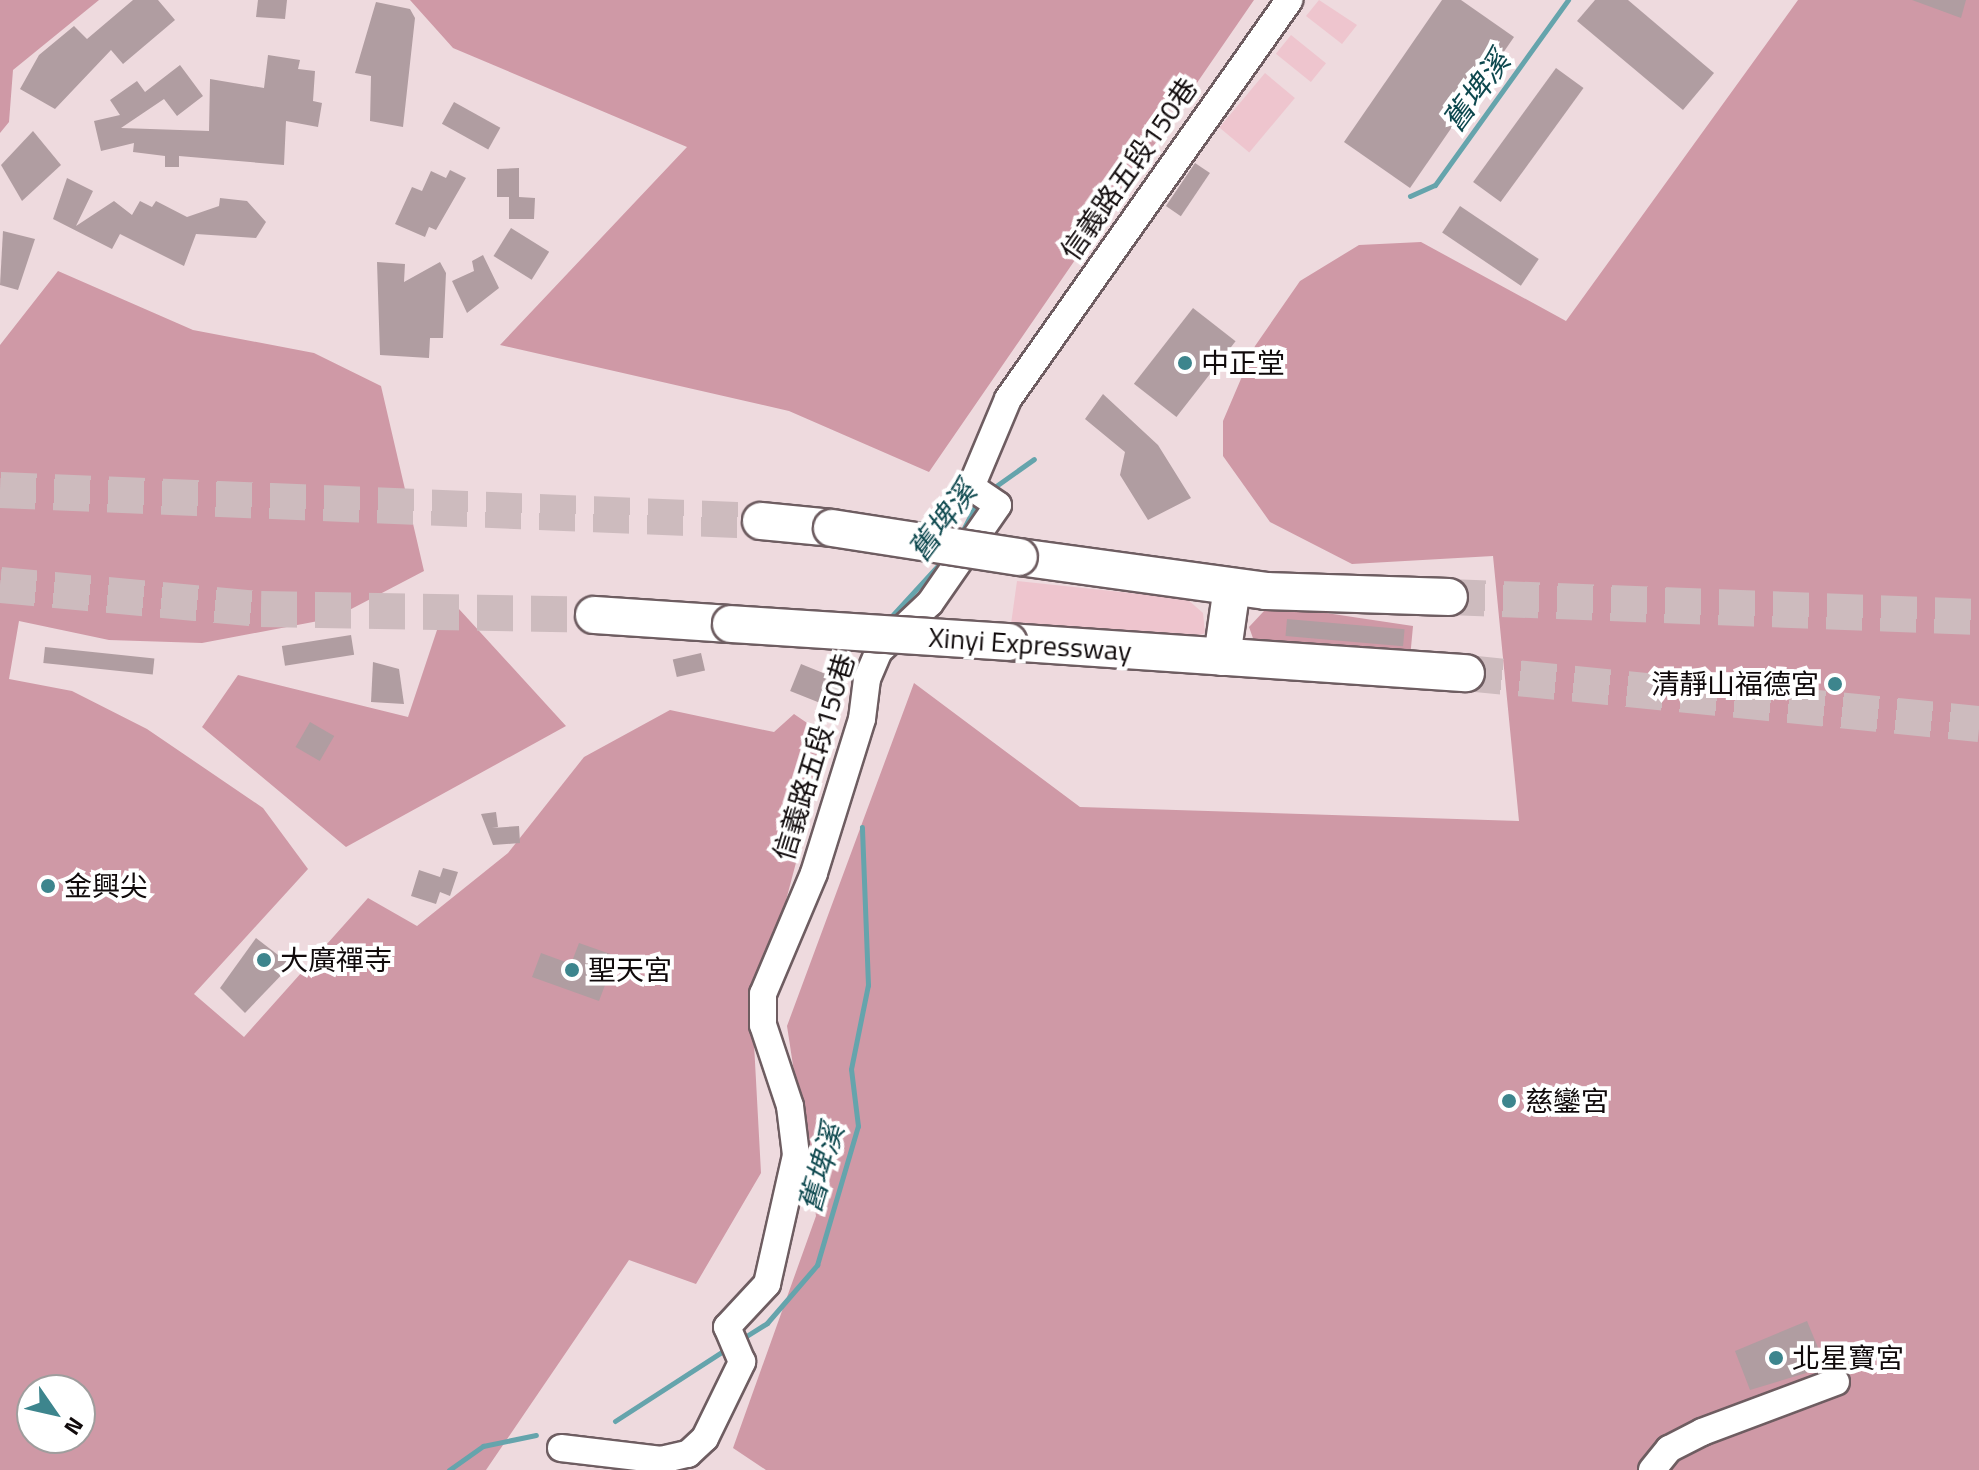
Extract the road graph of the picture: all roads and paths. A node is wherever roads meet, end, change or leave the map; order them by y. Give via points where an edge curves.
1 (1289, 0) edge
2 (761, 521) tunnel mouth
3 (1232, 587) junction
4 (1449, 597) tunnel mouth
5 (594, 615) tunnel mouth
6 (1222, 657) junction
7 (1466, 673) tunnel mouth
8 (1836, 1382) dead end
9 (561, 1448) dead end
10 (1652, 1470) edge

1 - 9 street, 信義路五段150巷 via 1008,399 971,487 998,505 949,579 879,651 814,873 763,994 763,1025 790,1106 796,1155 767,1284 726,1333 742,1362 705,1438 688,1454 602,1457
2 - 3 highway, bridge
3 - 4 highway
3 - 6 highway
5 - 6 highway, Xinyi Expressway, bridge
6 - 7 highway, Xinyi Expressway
8 - 10 street via 1695,1435

